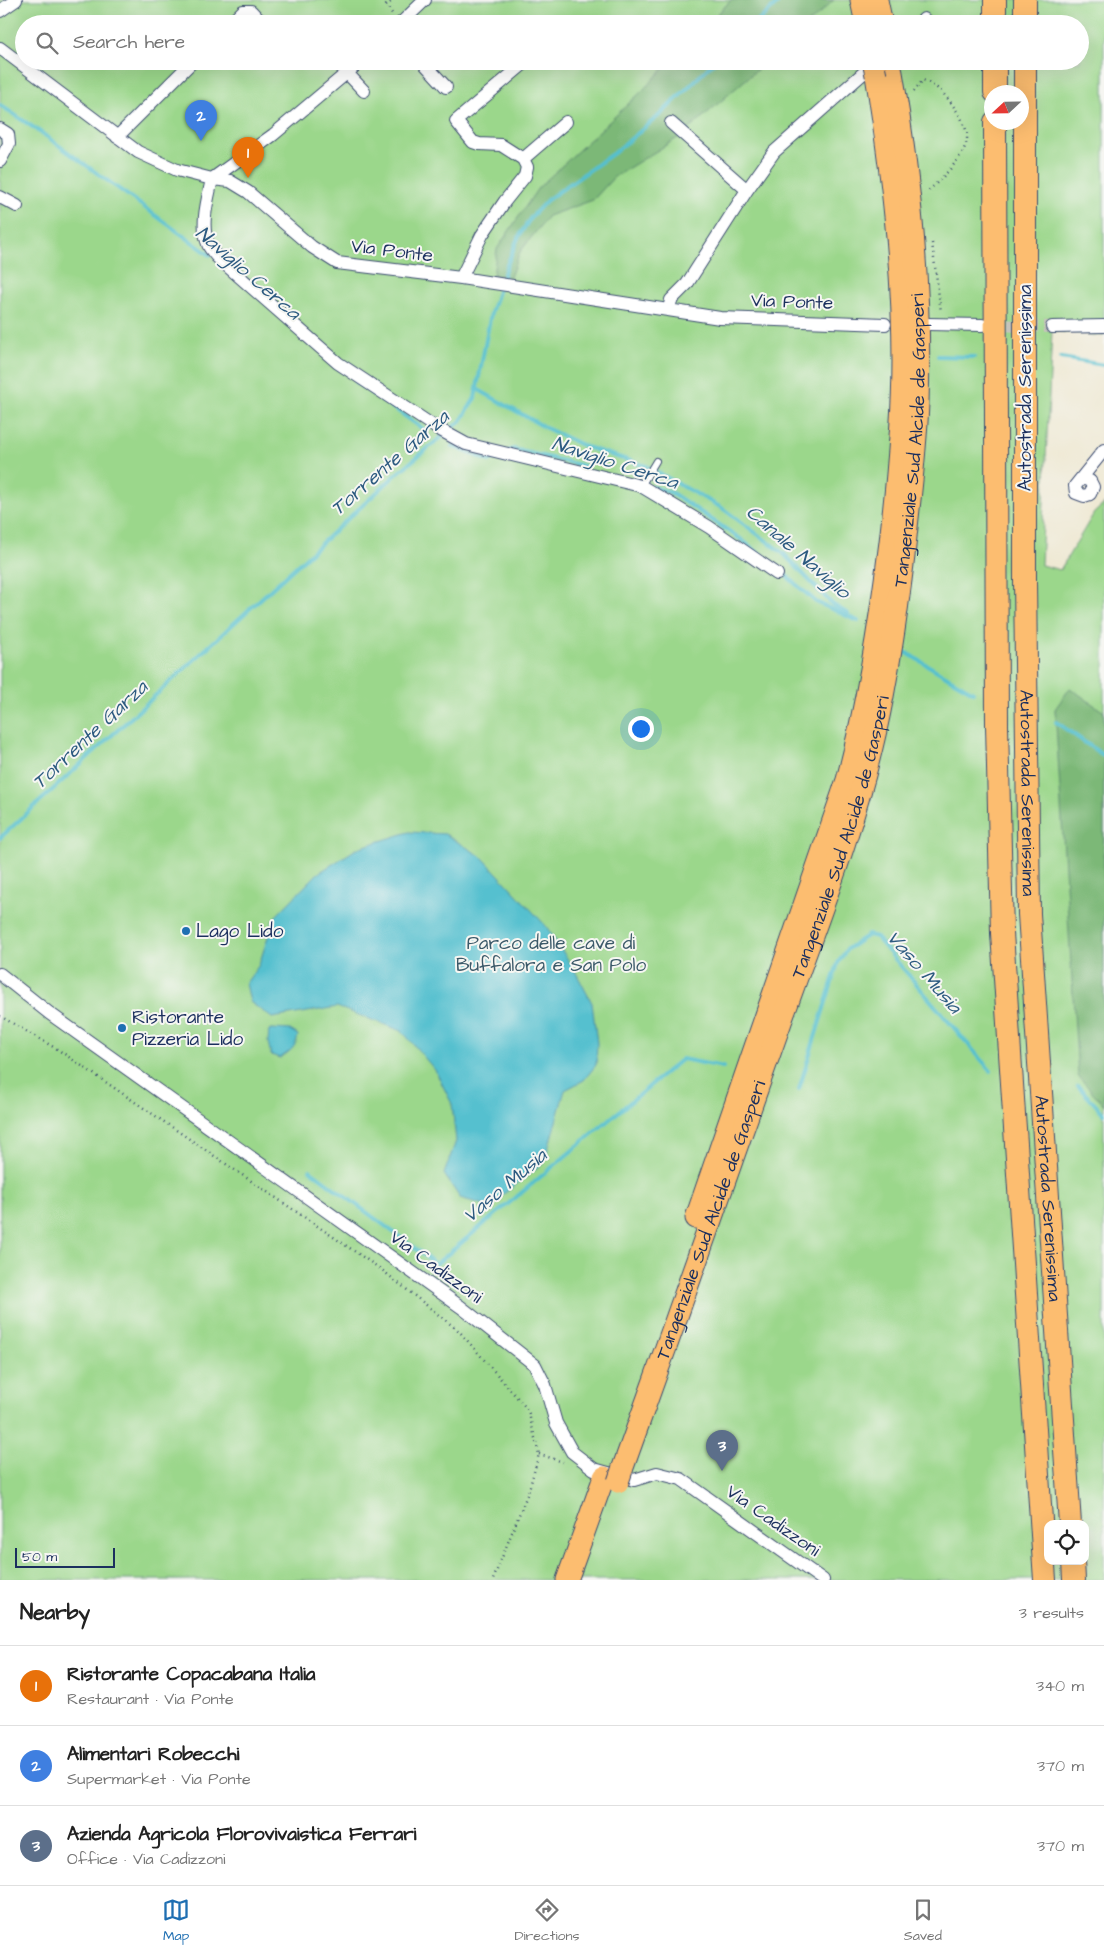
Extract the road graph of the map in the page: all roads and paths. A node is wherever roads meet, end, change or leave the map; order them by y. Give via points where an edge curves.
1 (16, 0) edge
2 (383, 0) edge
3 (393, 0) edge
4 (425, 0) edge
5 (861, 0) edge
6 (878, 0) edge
7 (995, 0) edge
8 (1025, 0) edge
9 (386, 6) junction
10 (0, 11) edge
11 (239, 15) edge
12 (255, 15) edge
13 (393, 15) edge
14 (406, 15) edge
15 (864, 15) edge
16 (880, 15) edge
17 (995, 15) edge
18 (1025, 15) edge
19 (0, 48) edge
20 (15, 59) edge
21 (29, 70) edge
22 (183, 70) edge
23 (352, 70) edge
24 (430, 70) edge
25 (516, 70) edge
26 (873, 70) edge
27 (879, 70) edge
28 (995, 70) edge
29 (1025, 70) edge
30 (348, 74) junction
31 (995, 85) edge
32 (446, 87) dead end
33 (364, 91) dead end
34 (914, 100) dead end
35 (566, 122) dead end
36 (672, 123) dead end
37 (0, 129) edge
38 (996, 130) edge
39 (117, 137) junction
40 (523, 159) junction
41 (0, 161) edge
42 (212, 179) junction
43 (924, 183) dead end
44 (747, 190) junction
45 (0, 197) edge
46 (17, 206) dead end
47 (932, 241) dead end
48 (460, 278) junction
49 (669, 310) junction
50 (942, 323) junction
51 (885, 324) dead end
52 (927, 324) dead end
53 (982, 325) tunnel mouth
54 (1104, 326) edge
55 (1052, 327) tunnel mouth
56 (1104, 450) edge
57 (656, 461) dead end
58 (1082, 478) dead end
59 (641, 486) junction
60 (776, 574) dead end
61 (0, 974) edge
62 (0, 1016) edge
63 (613, 1474) junction
64 (1070, 1520) edge
65 (1073, 1565) edge
66 (493, 1580) edge
67 (567, 1580) edge
68 (582, 1580) edge
69 (823, 1580) edge
70 (1045, 1580) edge
71 (1074, 1580) edge

1 - 10 street
2 - 9 path
3 - 9 path
4 - 14 street
5 - 15 highway
6 - 16 highway
7 - 17 highway
8 - 18 highway
9 - 13 path
11 - 12 street via 243,11 251,11
19 - 20 street, Via Ponte
21 - 39 street, Via Ponte
22 - 39 street
23 - 30 street
24 - 32 street
25 - 40 street via 456,121 472,142 501,144
26 - 44 street via 774,152
27 - 63 highway, Tangenziale Sud Alcide de Gasperi via 902,311 902,404 881,617 860,730 847,780 663,1315
28 - 31 highway
29 - 64 highway, Autostrada Serenissima via 1029,914
30 - 33 street
30 - 42 street via 274,135
34 - 43 path via 914,90 922,80 931,83 948,98 960,115 967,136 960,157 942,179 926,193
35 - 40 street
36 - 44 street
37 - 41 street via 8,134 9,144
38 - 70 highway, Autostrada Serenissima via 997,725 1002,934
39 - 42 street, Via Ponte via 138,152 177,170
40 - 48 street via 527,167 525,176 482,235
42 - 48 street, Via Ponte via 230,181 248,192 312,247 337,263
42 - 59 street via 206,207 208,244 217,257 338,363 466,444
44 - 49 street via 687,284 672,300
45 - 46 street
47 - 50 path
48 - 49 street, Via Ponte
49 - 51 street, Via Ponte via 720,318
50 - 52 street
50 - 53 street
54 - 55 street
56 - 58 street
57 - 59 lane
59 - 60 street
61 - 69 street, Via Cadizzoni via 49,1013 461,1307 535,1365 545,1385 556,1423 572,1452 589,1466 634,1480 657,1473 681,1479
62 - 66 path via 57,1049 382,1270 459,1331 528,1410 539,1454 529,1490
63 - 67 highway, Tangenziale Sud Alcide de Gasperi
63 - 68 highway, Tangenziale Sud Alcide de Gasperi
65 - 71 highway

